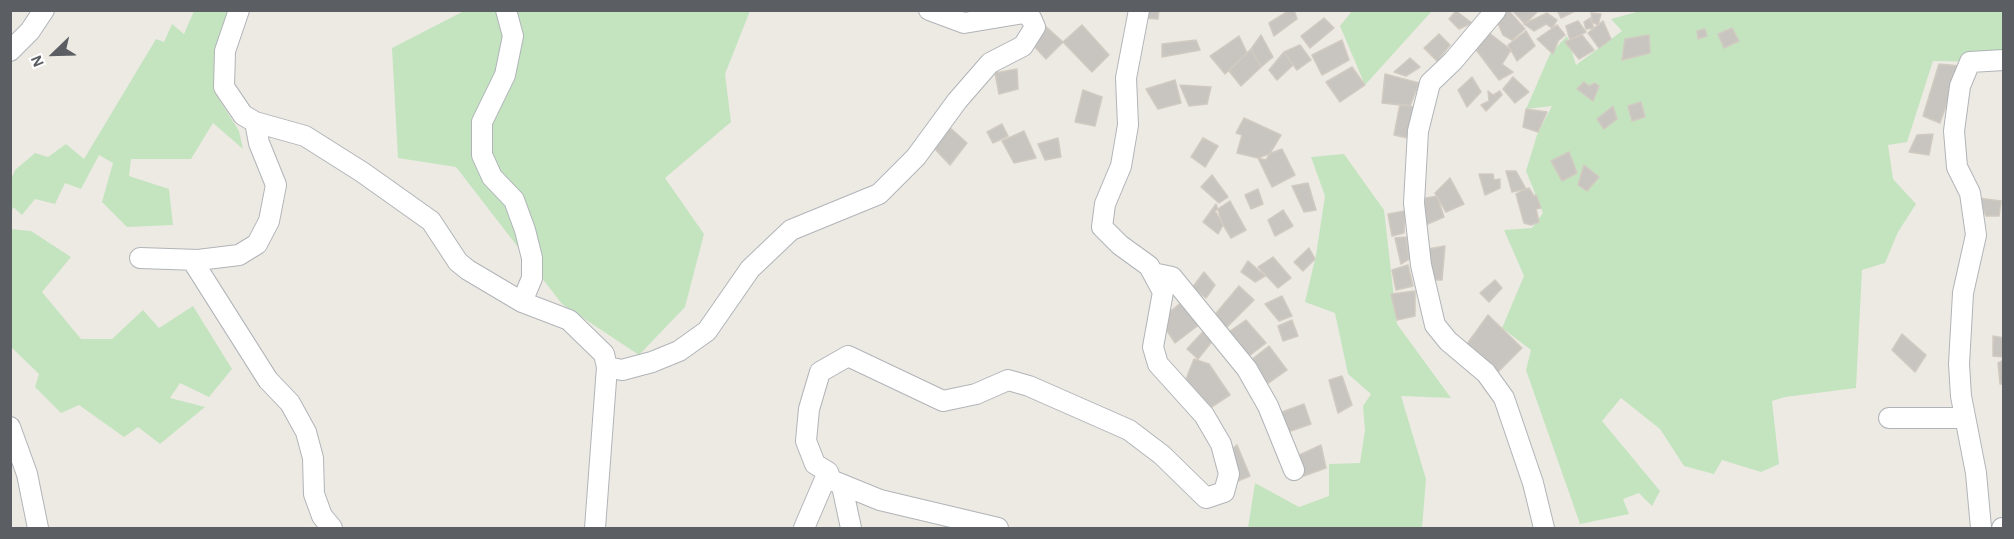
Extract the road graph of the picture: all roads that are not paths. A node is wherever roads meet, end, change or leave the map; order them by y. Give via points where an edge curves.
1 (44, 10) edge
2 (239, 10) edge
3 (506, 10) edge
4 (928, 10) edge
5 (1138, 10) edge
6 (1496, 10) edge
7 (10, 51) edge
8 (2004, 60) edge
9 (255, 122) junction
10 (140, 258) dead end
11 (192, 260) junction
12 (1153, 273) junction
13 (522, 302) junction
14 (607, 367) junction
15 (1889, 418) dead end
16 (1964, 418) junction
17 (10, 427) edge
18 (1294, 470) dead end
19 (828, 472) junction
20 (842, 486) junction
21 (38, 528) edge
22 (332, 528) edge
23 (595, 528) edge
24 (804, 528) edge
25 (850, 528) edge
26 (998, 528) edge
27 (1544, 528) edge
28 (1981, 528) edge

1 - 7 street
2 - 9 street via 225,51 224,87 243,115
3 - 13 street via 513,36 505,75 482,122 482,155 492,177 514,200 525,230 532,278
4 - 14 street via 964,23 1024,13 1035,27 1023,46 990,63 916,157 879,194 791,230 750,269 707,331 679,351 652,362 622,370
5 - 12 street via 1126,78 1128,125 1121,166 1105,204 1102,227
6 - 27 street via 1430,83 1418,131 1414,203 1421,265 1435,325 1486,373 1504,398
8 - 16 street via 1970,62 1960,86 1954,131 1957,167 1970,193 1976,235 1963,292 1959,364
9 - 11 street via 276,185 269,221 257,244 239,255
9 - 13 street via 305,136 362,172 431,220 458,262
10 - 11 street
11 - 22 street via 306,432 313,458 314,494 322,516
12 - 18 street via 1172,277 1247,369 1268,406
12 - 19 street via 1163,292 1153,347 1158,364 1204,415 1221,444 1229,474 1224,492 1206,498 1162,455 1129,430 1029,386 1008,380 976,394 943,401 848,356 820,372 809,409 806,441 815,464
13 - 14 street via 569,320 604,354
14 - 23 street
15 - 16 street
16 - 28 street via 1972,444
17 - 21 street via 27,474
19 - 20 street via 831,480
19 - 24 street
20 - 25 street
20 - 26 street via 914,510

